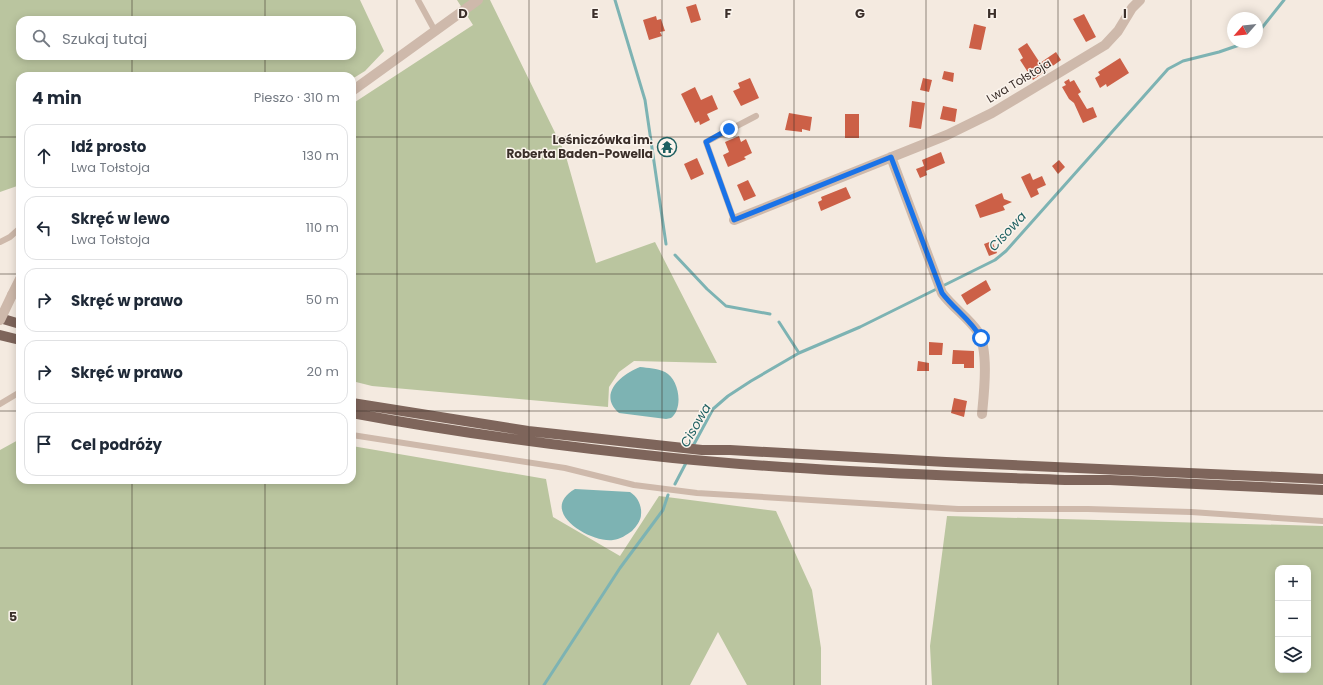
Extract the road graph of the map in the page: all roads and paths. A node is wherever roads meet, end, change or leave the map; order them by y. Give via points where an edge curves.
1 (418, 0) edge
2 (478, 0) edge
3 (1140, 0) edge
4 (435, 31) junction
5 (356, 88) edge
6 (756, 116) dead end
7 (891, 157) junction
8 (734, 220) joint
9 (16, 232) edge
10 (0, 242) edge
11 (16, 287) edge
12 (0, 319) edge
13 (16, 323) edge
14 (0, 335) edge
15 (16, 339) edge
16 (16, 394) edge
17 (0, 404) edge
18 (356, 404) edge
19 (356, 414) edge
20 (982, 414) dead end
21 (356, 436) edge
22 (1323, 479) edge
23 (1323, 490) edge
24 (1323, 521) edge

1 - 4 lane
2 - 4 street
3 - 7 street, Lwa Tołstoja via 1105,45 992,113 947,135
4 - 5 street
6 - 8 lane via 706,142
7 - 8 street, Lwa Tołstoja
7 - 20 street via 936,281 950,304 981,338 985,372
9 - 10 lane
11 - 12 street, bridge
12 - 13 main road
14 - 15 main road
16 - 17 lane
18 - 22 main road via 528,431 702,450
19 - 23 main road via 521,440 698,460 857,471
21 - 24 lane via 565,468 634,485 691,493 951,508 1184,512

